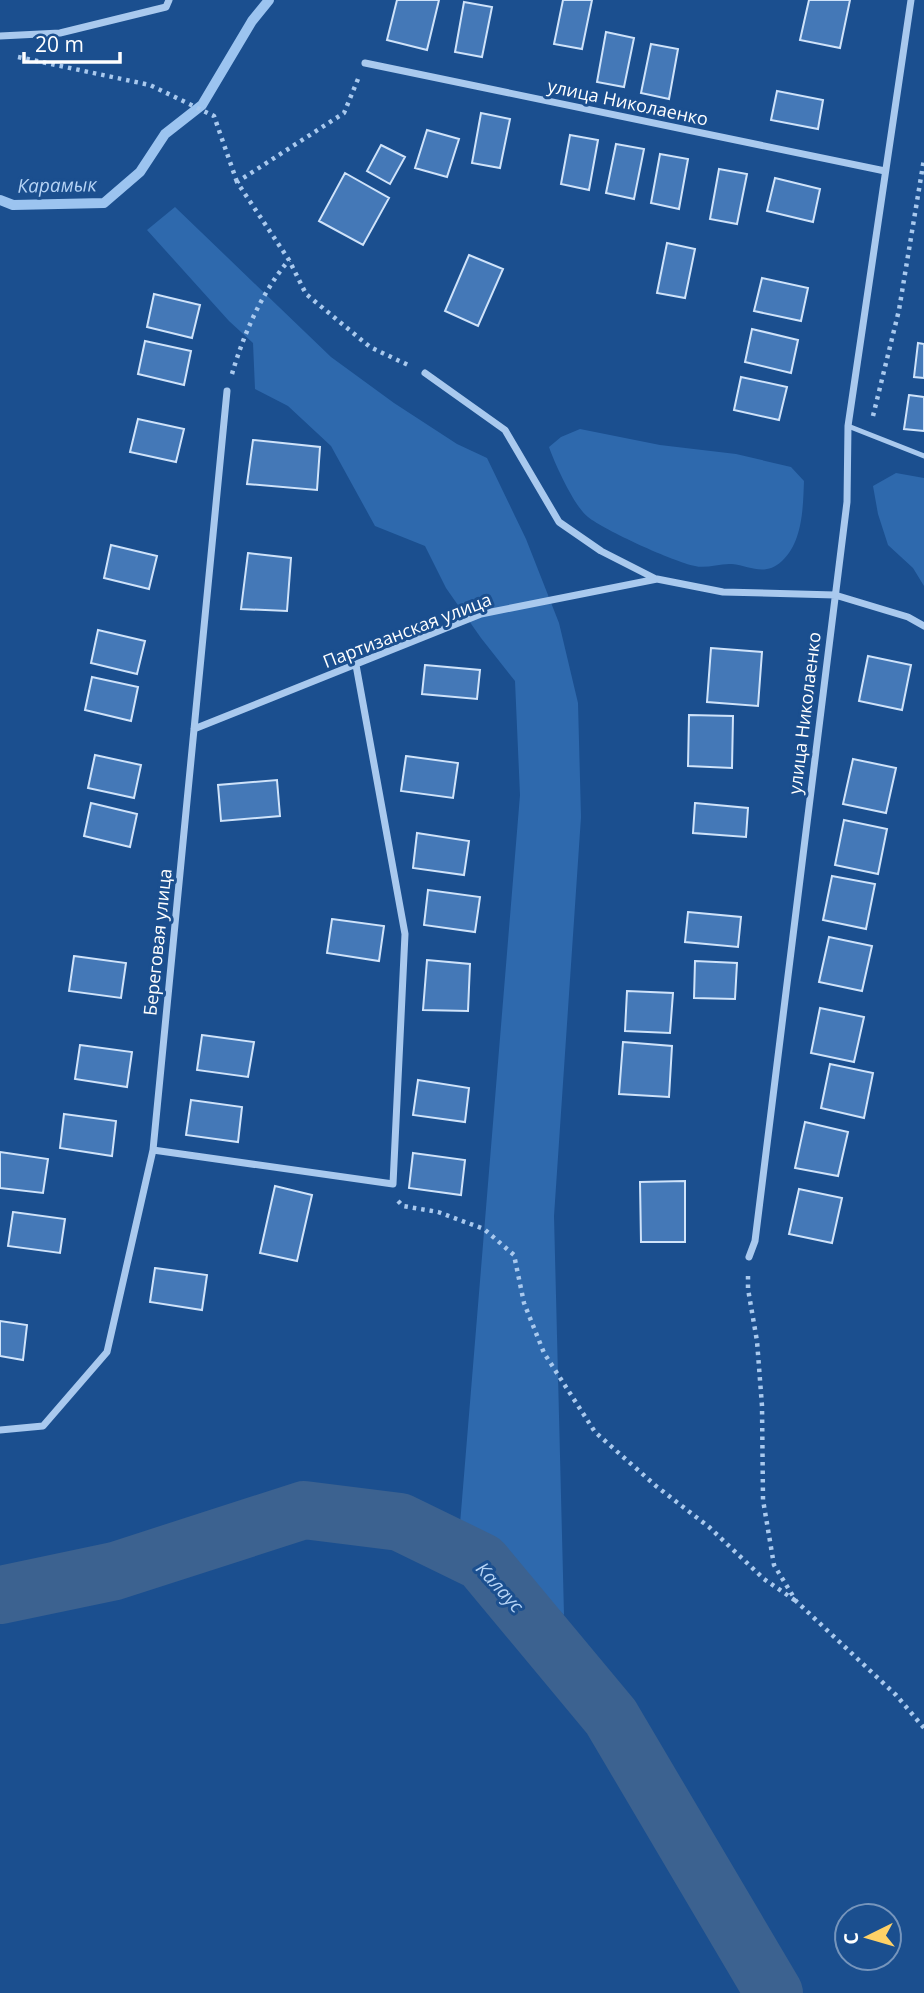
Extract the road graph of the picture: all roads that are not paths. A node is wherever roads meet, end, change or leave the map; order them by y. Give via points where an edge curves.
1 (169, 0) edge
2 (911, 0) edge
3 (0, 36) edge
4 (365, 63) road end
5 (886, 171) junction
6 (425, 373) road end
7 (228, 391) road end
8 (848, 426) junction
9 (924, 456) edge
10 (657, 579) junction
11 (835, 595) junction
12 (924, 626) edge
13 (356, 664) junction
14 (194, 729) junction
15 (153, 1150) junction
16 (749, 1258) road end
17 (0, 1430) edge

1 - 3 street via 166,7 60,33
2 - 5 street, улица Николаенко
4 - 5 street, улица Николаенко
5 - 8 street, улица Николаенко
6 - 10 street via 505,430 559,522 601,551
7 - 14 street, Береговая улица
8 - 9 lane
8 - 11 street, улица Николаенко via 847,502
10 - 11 street, Партизанская улица via 723,592
10 - 13 street, Партизанская улица via 481,614
11 - 12 street, Партизанская улица
11 - 16 street, улица Николаенко via 755,1241
13 - 14 street, Партизанская улица
13 - 15 street via 405,934 393,1184
14 - 15 street, Береговая улица
15 - 17 street, Береговая улица via 107,1352 43,1426

